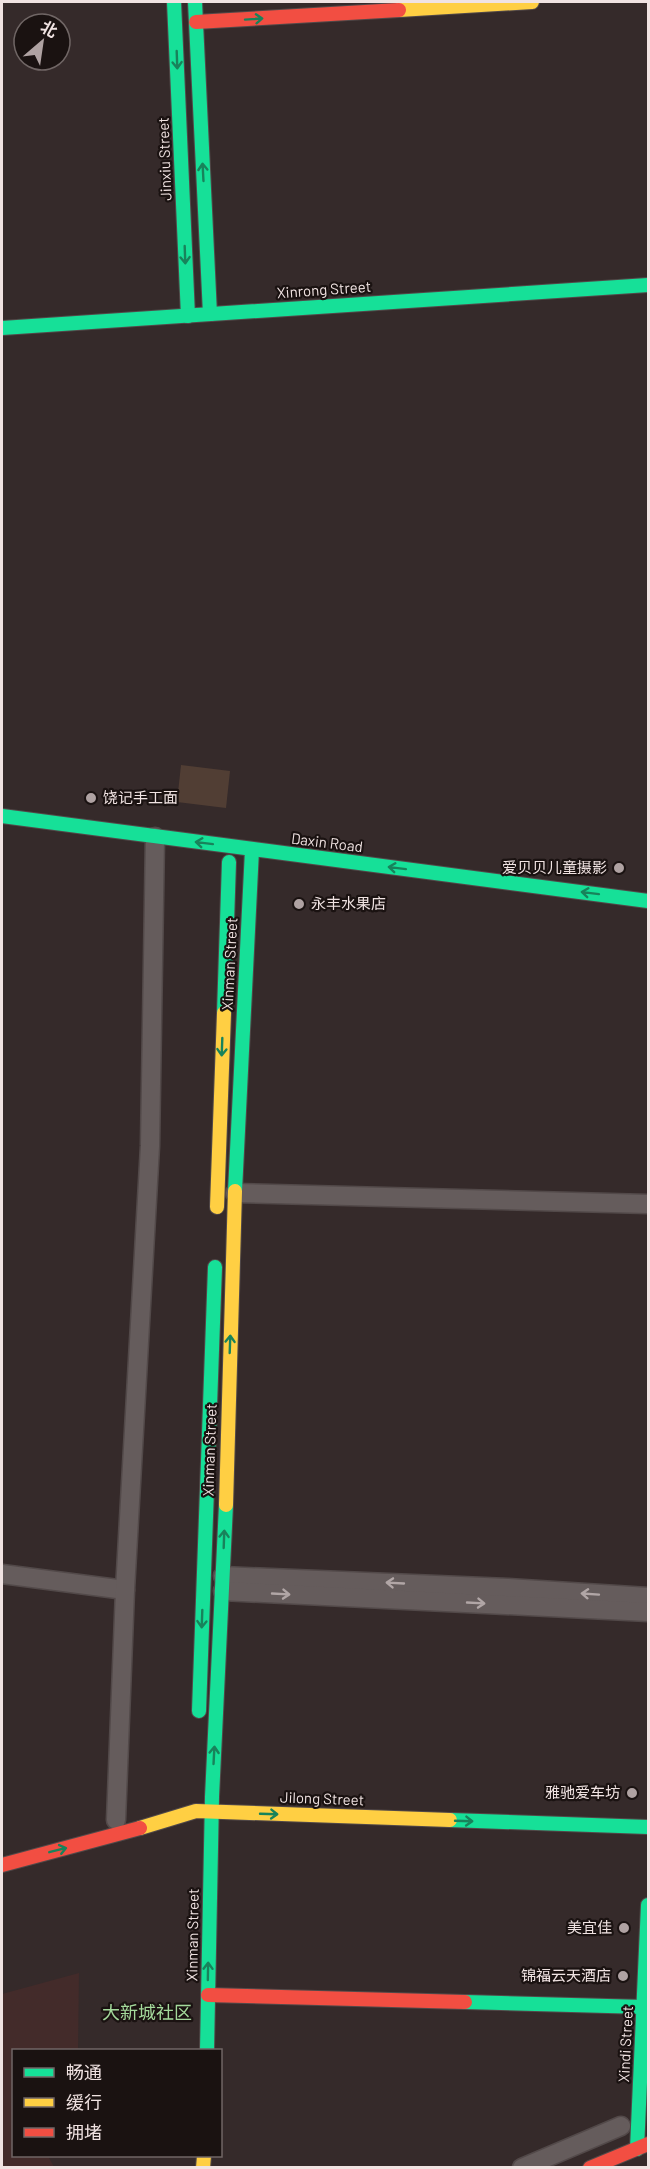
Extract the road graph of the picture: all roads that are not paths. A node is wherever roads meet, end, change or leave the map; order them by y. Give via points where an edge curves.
1 (174, 2) edge
2 (532, 2) edge
3 (199, 5) edge
4 (196, 22) junction
5 (648, 285) edge
6 (210, 314) junction
7 (188, 316) junction
8 (2, 328) edge
9 (2, 816) edge
10 (150, 844) junction
11 (252, 850) junction
12 (165, 854) dead end
13 (264, 867) dead end
14 (648, 901) edge
15 (235, 1193) junction
16 (648, 1204) edge
17 (216, 1218) dead end
18 (215, 1254) dead end
19 (2, 1574) edge
20 (223, 1583) junction
21 (125, 1590) junction
22 (648, 1597) edge
23 (648, 1612) edge
24 (199, 1728) dead end
25 (216, 1802) junction
26 (196, 1811) junction
27 (116, 1820) junction
28 (648, 1827) edge
29 (24, 1845) dead end
30 (2, 1864) edge
31 (648, 1905) edge
32 (208, 1999) junction
33 (644, 2011) junction
34 (207, 2049) edge
35 (621, 2126) dead end
36 (643, 2146) edge
37 (522, 2168) edge
38 (590, 2168) edge

1 -> 7 street, Jinxiu Street
4 -> 2 street
3 - 4 street
6 -> 4 street
5 - 6 street, Xinrong Street
6 - 7 street, Xinrong Street
7 - 8 street, Xinrong Street
9 - 10 street, Daxin Road
11 -> 10 street, Daxin Road
10 - 12 street, Daxin Road
10 - 21 street via 150,1146
14 -> 11 street, Daxin Road
11 - 15 street, Xinman Street
13 -> 17 street, Xinman Street via 223,862
15 - 16 street
20 -> 15 street, Xinman Street
18 -> 24 street, Xinman Street
19 - 21 street
22 -> 20 street via 508,1588
20 -> 23 street
25 -> 20 street, Xinman Street
21 - 27 street
25 - 26 street, Jilong Street
25 -> 28 street, Jilong Street
32 -> 25 street, Xinman Street
26 - 27 street, Jilong Street
30 -> 26 street, Jilong Street
27 - 29 street, Jilong Street
31 - 33 street, Xindi Street
32 - 33 street
32 - 34 street, Xinman Street
33 - 36 street, Xindi Street
35 - 37 street
36 - 38 street

